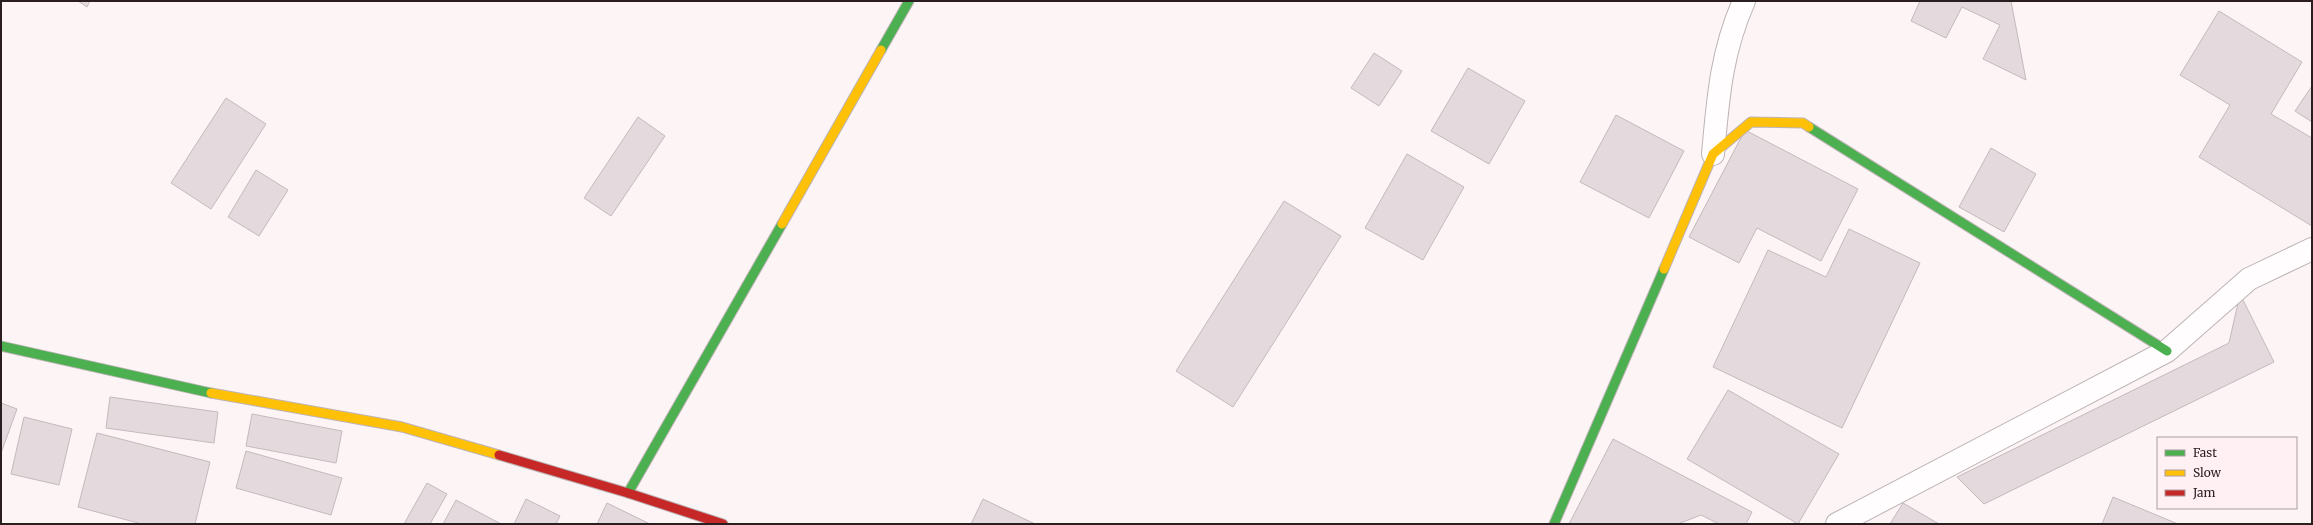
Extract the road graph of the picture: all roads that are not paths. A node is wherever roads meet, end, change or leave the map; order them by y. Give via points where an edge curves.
1 (909, 1) edge
2 (1744, 1) edge
3 (1713, 154) junction
4 (2312, 249) edge
5 (1, 346) edge
6 (2167, 351) junction
7 (628, 493) junction
8 (723, 524) edge
9 (1554, 524) edge
10 (1837, 524) edge

1 - 7 street
2 - 3 street via 1731,29 1720,83
3 - 6 street via 1751,122 1803,123
3 - 9 street
4 - 6 street via 2249,279
5 - 7 street via 244,400 402,427
6 - 10 street
7 - 8 street

